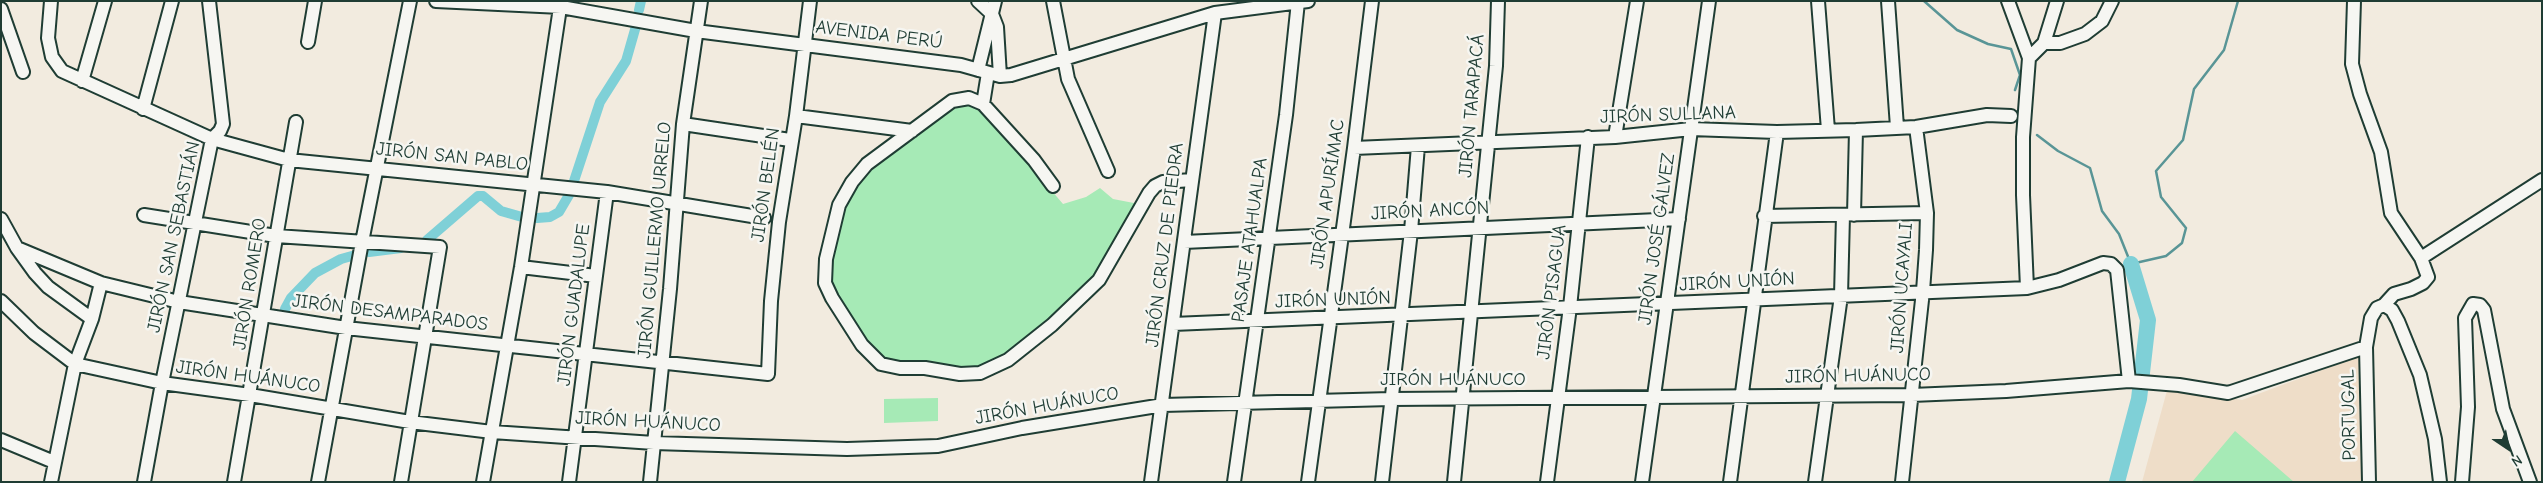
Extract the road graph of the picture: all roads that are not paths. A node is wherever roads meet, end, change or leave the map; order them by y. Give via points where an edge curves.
1 (51, 1) edge
2 (105, 1) edge
3 (172, 1) edge
4 (209, 1) edge
5 (315, 1) edge
6 (410, 1) edge
7 (436, 1) edge
8 (701, 1) edge
9 (810, 1) edge
10 (978, 1) edge
11 (995, 1) edge
12 (1053, 1) edge
13 (1372, 1) edge
14 (1498, 1) edge
15 (1637, 1) edge
16 (1709, 1) edge
17 (1818, 1) edge
18 (1888, 1) edge
19 (2008, 1) edge
20 (2057, 1) edge
21 (2112, 1) edge
22 (2354, 1) edge
23 (1303, 2) edge
24 (561, 4) edge
25 (1, 9) edge
26 (992, 14) junction
27 (1215, 14) junction
28 (696, 31) junction
29 (308, 42) dead end
30 (2044, 43) junction
31 (804, 44) junction
32 (2029, 58) junction
33 (1063, 59) junction
34 (23, 72) dead end
35 (989, 73) junction
36 (82, 81) junction
37 (2027, 82) junction
38 (982, 104) junction
39 (143, 108) junction
40 (796, 116) junction
41 (2011, 116) junction
42 (296, 122) dead end
43 (683, 124) junction
44 (1897, 127) junction
45 (1916, 127) junction
46 (1691, 129) junction
47 (1828, 130) junction
48 (1856, 130) junction
49 (912, 131) junction
50 (1777, 132) junction
51 (1588, 137) junction
52 (1615, 137) junction
53 (2024, 137) junction
54 (212, 139) junction
55 (790, 140) junction
56 (1489, 141) junction
57 (1418, 146) junction
58 (1354, 148) junction
59 (289, 160) junction
60 (378, 167) junction
61 (1108, 171) dead end
62 (1192, 180) junction
63 (2542, 180) edge
64 (533, 184) junction
65 (1053, 186) dead end
66 (607, 192) junction
67 (675, 204) junction
68 (1927, 213) junction
69 (144, 215) dead end
70 (1848, 215) junction
71 (1764, 216) junction
72 (764, 218) dead end
73 (1, 219) edge
74 (1679, 220) junction
75 (196, 224) junction
76 (1580, 224) junction
77 (1480, 227) junction
78 (1411, 231) junction
79 (1342, 234) junction
80 (276, 236) junction
81 (1268, 238) junction
82 (362, 242) junction
83 (1184, 242) junction
84 (17, 248) junction
85 (2421, 258) junction
86 (521, 266) junction
87 (596, 276) junction
88 (101, 283) junction
89 (2027, 288) junction
90 (1924, 291) junction
91 (1841, 296) junction
92 (1755, 300) junction
93 (1, 301) edge
94 (179, 302) junction
95 (1667, 304) junction
96 (2384, 305) junction
97 (1570, 307) junction
98 (1471, 311) junction
99 (264, 315) junction
100 (1402, 316) junction
101 (1330, 318) junction
102 (92, 319) junction
103 (1257, 321) junction
104 (1173, 324) junction
105 (346, 328) junction
106 (424, 337) junction
107 (508, 346) junction
108 (2366, 347) junction
109 (587, 354) junction
110 (663, 362) junction
111 (75, 364) junction
112 (768, 374) joint
113 (2136, 382) junction
114 (162, 383) junction
115 (250, 395) junction
116 (1912, 395) junction
117 (1826, 396) junction
118 (1741, 397) junction
119 (1558, 398) junction
120 (1653, 398) junction
121 (1391, 399) junction
122 (1463, 399) junction
123 (1318, 401) junction
124 (1246, 402) junction
125 (1163, 405) junction
126 (330, 408) junction
127 (410, 422) junction
128 (492, 432) junction
129 (574, 438) junction
130 (1, 440) edge
131 (654, 443) junction
132 (54, 462) junction
133 (51, 482) edge
134 (144, 482) edge
135 (234, 482) edge
136 (318, 482) edge
137 (401, 482) edge
138 (483, 482) edge
139 (569, 482) edge
140 (650, 482) edge
141 (1151, 482) edge
142 (1234, 482) edge
143 (1308, 482) edge
144 (1382, 482) edge
145 (1454, 482) edge
146 (1547, 482) edge
147 (1642, 482) edge
148 (1730, 482) edge
149 (1815, 482) edge
150 (1902, 482) edge
151 (2369, 482) edge
152 (2440, 482) edge
153 (2462, 482) edge
154 (2530, 482) edge

1 - 36 street, JIRÓN SAN PABLO via 47,26 52,57 62,71
2 - 36 street
3 - 39 street
4 - 54 street, JIRÓN SAN SEBASTIÁN via 223,124
5 - 29 street
6 - 60 street
7 - 24 street, AVENIDA PERÚ
8 - 28 street, JIRÓN GUILLERMO URRELO
9 - 31 street, JIRÓN BELÉN
10 - 26 street
11 - 26 street
12 - 33 street
13 - 58 street, JIRÓN APURÍMAC
14 - 56 street, JIRÓN TARAPACÁ
15 - 52 street
16 - 46 street, JIRÓN JOSÉ GÁLVEZ
17 - 47 street
18 - 44 street
19 - 32 street
20 - 30 street
21 - 30 street via 2102,21 2085,34 2060,43
22 - 85 street via 2352,64 2381,152 2391,213
23 - 27 street, AVENIDA PERÚ
23 - 81 street, PASAJE ATAHUALPA
24 - 28 street, AVENIDA PERÚ
24 - 64 street
25 - 34 street
26 - 35 street
26 - 35 street via 997,27
27 - 33 street, AVENIDA PERÚ
27 - 62 street, JIRÓN CRUZ DE PIEDRA
28 - 31 street, AVENIDA PERÚ
28 - 43 street, JIRÓN GUILLERMO URRELO
30 - 32 street
31 - 35 street, AVENIDA PERÚ via 961,65
31 - 40 street, JIRÓN BELÉN
32 - 37 street
33 - 35 street, AVENIDA PERÚ via 1011,76
33 - 61 street via 1076,99
35 - 38 street
36 - 39 street, JIRÓN SAN PABLO
37 - 41 street
37 - 53 street
38 - 49 street via 969,98 952,101
38 - 65 street via 1034,160
39 - 54 street, JIRÓN SAN PABLO
40 - 49 street
40 - 55 street, JIRÓN BELÉN
41 - 45 street, JIRÓN SULLANA via 1987,115
41 - 53 street
42 - 59 street, JIRÓN ROMERO
43 - 55 street
43 - 67 street, JIRÓN GUILLERMO URRELO
44 - 45 street, JIRÓN SULLANA
44 - 48 street, JIRÓN SULLANA
45 - 68 street, JIRÓN UCAYALI
46 - 50 street, JIRÓN SULLANA
46 - 52 street, JIRÓN SULLANA
46 - 74 street, JIRÓN JOSÉ GÁLVEZ
47 - 48 street, JIRÓN SULLANA
47 - 50 street, JIRÓN SULLANA
48 - 70 street
49 - 62 street via 867,164 852,182 839,206 826,259 825,283 862,345 881,364 900,368 980,373 1008,360 1100,280 1155,186 1163,182
50 - 71 street
51 - 52 street, JIRÓN SULLANA
51 - 56 street, JIRÓN SULLANA
51 - 76 street, JIRÓN PISAGUA
53 - 89 street
54 - 59 street, JIRÓN SAN PABLO
54 - 75 street, JIRÓN SAN SEBASTIÁN
55 - 112 street, JIRÓN BELÉN via 771,301
56 - 57 street, JIRÓN SULLANA
56 - 77 street, JIRÓN TARAPACÁ
57 - 58 street, JIRÓN SULLANA
57 - 78 street
58 - 79 street, JIRÓN APURÍMAC
59 - 60 street, JIRÓN SAN PABLO
59 - 80 street, JIRÓN ROMERO
60 - 64 street, JIRÓN SAN PABLO
60 - 82 street
62 - 83 street, JIRÓN CRUZ DE PIEDRA
63 - 85 street
64 - 66 street, JIRÓN SAN PABLO
64 - 86 street
66 - 67 street, JIRÓN SAN PABLO
66 - 87 street, JIRÓN GUADALUPE
67 - 72 street, JIRÓN SAN PABLO
67 - 110 street, JIRÓN GUILLERMO URRELO
68 - 70 street
68 - 90 street, JIRÓN UCAYALI
69 - 75 street
70 - 71 street
70 - 91 street
71 - 92 street
73 - 84 street
74 - 76 street, JIRÓN ANCÓN
74 - 95 street, JIRÓN JOSÉ GÁLVEZ
75 - 80 street
75 - 94 street, JIRÓN SAN SEBASTIÁN
76 - 77 street, JIRÓN ANCÓN
76 - 97 street, JIRÓN PISAGUA
77 - 78 street, JIRÓN ANCÓN
77 - 98 street, JIRÓN TARAPACÁ
78 - 79 street, JIRÓN ANCÓN
78 - 100 street
79 - 81 street, JIRÓN ANCÓN
79 - 101 street, JIRÓN APURÍMAC
80 - 82 street
80 - 99 street, JIRÓN ROMERO
81 - 83 street, JIRÓN ANCÓN
81 - 103 street, PASAJE ATAHUALPA
82 - 105 street
82 - 106 street via 440,247
83 - 104 street, JIRÓN CRUZ DE PIEDRA
84 - 88 street, JIRÓN DESAMPARADOS
84 - 102 street via 48,287
85 - 96 street, PORTUGAL via 2428,277 2423,283 2394,294
86 - 87 street
86 - 107 street
87 - 109 street, JIRÓN GUADALUPE
88 - 94 street, JIRÓN DESAMPARADOS
88 - 102 street
89 - 90 street, JIRÓN UNIÓN
89 - 113 street, JIRÓN UNIÓN via 2059,280 2095,264 2111,264 2117,270
90 - 91 street, JIRÓN UNIÓN
90 - 116 street, JIRÓN UCAYALI
91 - 92 street, JIRÓN UNIÓN
91 - 117 street
92 - 95 street, JIRÓN UNIÓN
92 - 118 street
93 - 111 street, JIRÓN HUÁNUCO via 34,333
94 - 99 street, JIRÓN DESAMPARADOS
94 - 114 street, JIRÓN SAN SEBASTIÁN
95 - 97 street, JIRÓN UNIÓN
95 - 120 street, JIRÓN JOSÉ GÁLVEZ
96 - 108 street, PORTUGAL via 2377,308 2371,318
96 - 152 street via 2392,310 2398,321 2420,375 2435,439
97 - 98 street, JIRÓN UNIÓN
97 - 119 street, JIRÓN PISAGUA
98 - 100 street, JIRÓN UNIÓN
98 - 122 street, JIRÓN TARAPACÁ
99 - 105 street, JIRÓN DESAMPARADOS
99 - 115 street, JIRÓN ROMERO
100 - 101 street, JIRÓN UNIÓN
100 - 121 street
101 - 103 street, JIRÓN UNIÓN
101 - 123 street, JIRÓN APURÍMAC
102 - 111 street
103 - 104 street, JIRÓN UNIÓN
103 - 124 street, PASAJE ATAHUALPA
104 - 125 street, JIRÓN CRUZ DE PIEDRA
105 - 106 street, JIRÓN DESAMPARADOS
105 - 126 street
106 - 107 street, JIRÓN DESAMPARADOS
106 - 127 street
107 - 109 street, JIRÓN DESAMPARADOS
107 - 128 street
108 - 113 street, JIRÓN HUÁNUCO via 2228,393
108 - 151 street, PORTUGAL
109 - 110 street, JIRÓN DESAMPARADOS
109 - 129 street, JIRÓN GUADALUPE
110 - 112 street, JIRÓN DESAMPARADOS
110 - 131 street, JIRÓN GUILLERMO URRELO
111 - 114 street, JIRÓN HUÁNUCO
111 - 132 street
113 - 116 street, JIRÓN HUÁNUCO
114 - 115 street, JIRÓN HUÁNUCO
114 - 134 street, JIRÓN SAN SEBASTIÁN
115 - 126 street, JIRÓN HUÁNUCO
115 - 135 street, JIRÓN ROMERO
116 - 117 street, JIRÓN HUÁNUCO
116 - 150 street, JIRÓN UCAYALI
117 - 118 street, JIRÓN HUÁNUCO
117 - 149 street
118 - 120 street, JIRÓN HUÁNUCO
118 - 148 street
119 - 120 street, JIRÓN HUÁNUCO
119 - 122 street, JIRÓN HUÁNUCO
119 - 146 street, JIRÓN PISAGUA
120 - 147 street, JIRÓN JOSÉ GÁLVEZ
121 - 122 street, JIRÓN HUÁNUCO
121 - 123 street, JIRÓN HUÁNUCO
121 - 144 street
122 - 145 street, JIRÓN TARAPACÁ
123 - 124 street, JIRÓN HUÁNUCO
123 - 143 street, JIRÓN APURÍMAC
124 - 125 street, JIRÓN HUÁNUCO
124 - 142 street, PASAJE ATAHUALPA
125 - 131 street, JIRÓN HUÁNUCO via 1022,428 938,446 847,448
125 - 141 street, JIRÓN CRUZ DE PIEDRA
126 - 127 street, JIRÓN HUÁNUCO
126 - 136 street
127 - 128 street, JIRÓN HUÁNUCO
127 - 137 street
128 - 129 street, JIRÓN HUÁNUCO
128 - 138 street
129 - 131 street, JIRÓN HUÁNUCO
129 - 139 street, JIRÓN GUADALUPE
130 - 132 street
131 - 140 street, JIRÓN GUILLERMO URRELO
132 - 133 street
153 - 154 street via 2468,407 2466,318 2473,304 2484,310 2503,410

